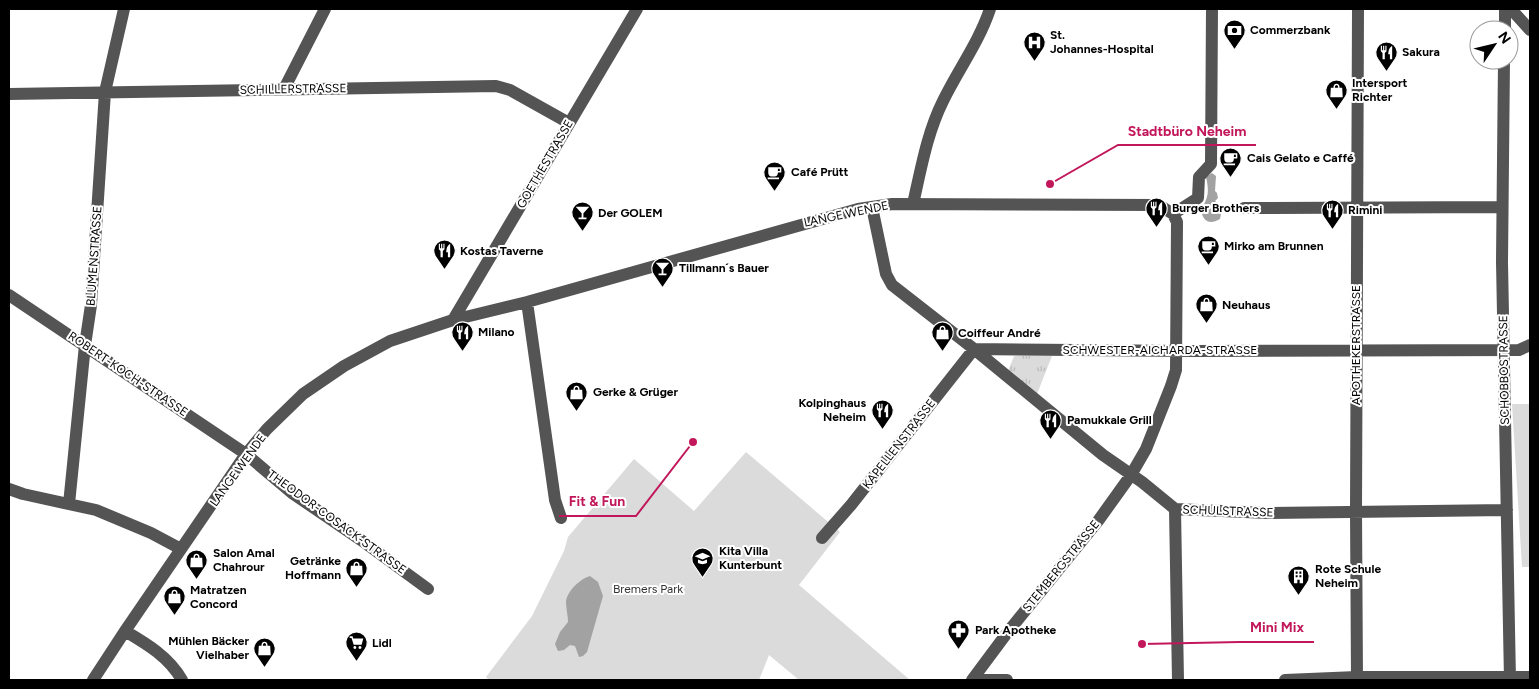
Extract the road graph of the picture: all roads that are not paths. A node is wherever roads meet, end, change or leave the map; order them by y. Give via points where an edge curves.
1 (124, 9) edge
2 (325, 9) edge
3 (637, 9) edge
4 (990, 9) edge
5 (1212, 9) edge
6 (1358, 9) edge
7 (1511, 9) edge
8 (1530, 30) edge
9 (1504, 70) edge
10 (284, 89) junction
11 (105, 92) junction
12 (9, 94) edge
13 (569, 123) junction
14 (913, 204) junction
15 (1356, 206) junction
16 (872, 207) junction
17 (1502, 207) junction
18 (1244, 208) dead end
19 (1173, 214) junction
20 (9, 294) edge
21 (527, 302) junction
22 (453, 320) junction
23 (85, 345) junction
24 (1530, 345) edge
25 (974, 349) junction
26 (1175, 350) junction
27 (1357, 350) junction
28 (1503, 350) junction
29 (246, 454) junction
30 (1131, 475) junction
31 (9, 489) edge
32 (69, 504) junction
33 (1175, 508) junction
34 (1507, 510) junction
35 (1356, 511) junction
36 (561, 518) dead end
37 (822, 538) dead end
38 (181, 549) junction
39 (428, 589) dead end
40 (125, 631) junction
41 (1530, 677) edge
42 (1357, 679) edge
43 (1510, 679) edge
44 (93, 680) edge
45 (182, 680) edge
46 (972, 680) edge
47 (1007, 680) edge
48 (1178, 680) edge
49 (1285, 680) edge

1 - 11 street, BLUMENSTRASSE
2 - 10 street
3 - 13 street, GOETHESTRASSE
4 - 14 street via 983,29 937,116
5 - 19 street via 1211,164 1199,177 1198,198
6 - 15 street, APOTHEKERSTRASSE
7 - 8 street
9 - 17 street, SCHOBBOSTRASSE
10 - 11 street, SCHILLERSTRASSE
10 - 13 street, SCHILLERSTRASSE via 496,86 510,90
11 - 12 street, SCHILLERSTRASSE
11 - 23 street, BLUMENSTRASSE via 92,305
13 - 22 street, GOETHESTRASSE
14 - 16 street, LANGE WENDE
14 - 19 street, LANGE WENDE via 1160,205
15 - 17 street
15 - 18 street
15 - 27 street, APOTHEKERSTRASSE
16 - 21 street, LANGE WENDE via 833,215
16 - 25 street via 890,282
17 - 28 street, SCHOBBOSTRASSE
19 - 26 street, STEMBERGSTRASSE via 1177,222
20 - 23 street, ROBERT-KOCH-STRASSE
21 - 22 street, LANGE WENDE
21 - 36 street via 555,500
22 - 29 street, LANGE WENDE via 390,341 330,374 292,404
23 - 29 street, ROBERT-KOCH-STRASSE
23 - 32 street, BLUMENSTRASSE
24 - 28 street, SCHWESTER-AICHARDA-STRASSE via 1519,350
25 - 26 street, SCHWESTER-AICHARDA-STRASSE
25 - 30 street, SCHULSTRASSE
25 - 37 street, KAPELLENSTRASSE
26 - 27 street, SCHWESTER-AICHARDA-STRASSE
26 - 30 street, STEMBERGSTRASSE via 1176,370 1171,386 1142,457
27 - 28 street, SCHWESTER-AICHARDA-STRASSE
27 - 35 street, APOTHEKERSTRASSE
28 - 34 street, SCHOBBOSTRASSE
29 - 38 street, LANGE WENDE
29 - 39 street, THEODOR-COSACK-STRASSE via 292,493
30 - 33 street, SCHULSTRASSE
30 - 46 street, STEMBERGSTRASSE
31 - 32 street
32 - 38 street via 96,510
33 - 35 street, SCHULSTRASSE via 1268,513
33 - 48 street
34 - 35 street, SCHULSTRASSE
34 - 43 street, SCHOBBOSTRASSE
35 - 42 street, APOTHEKERSTRASSE
38 - 40 street, LANGE WENDE
40 - 44 street, LANGE WENDE
40 - 45 street via 150,645 175,668
41 - 43 street
42 - 43 street
42 - 49 street
46 - 47 street

